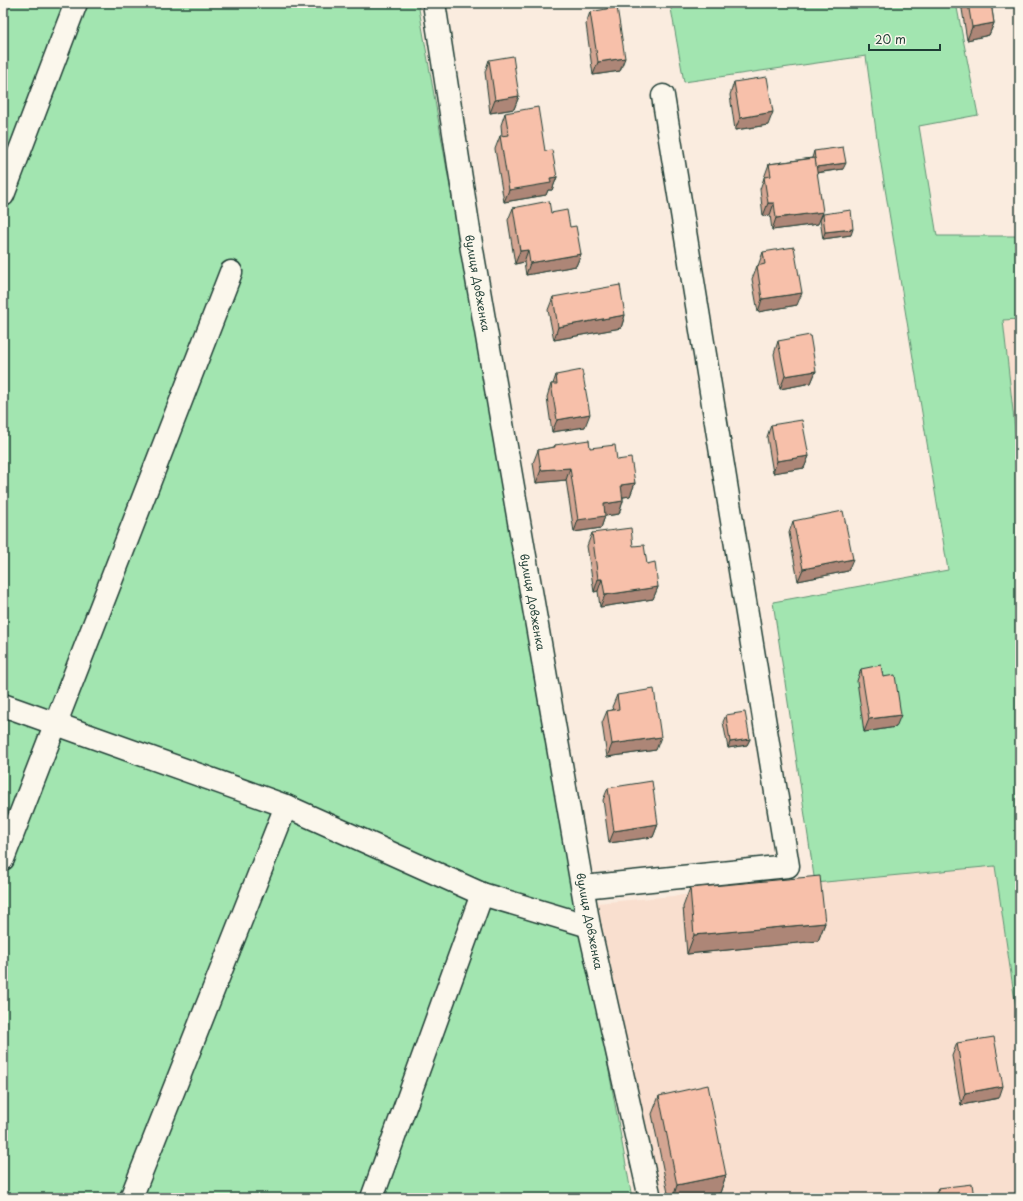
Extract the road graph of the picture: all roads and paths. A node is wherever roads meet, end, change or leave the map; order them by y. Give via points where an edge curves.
1 (76, 3) edge
2 (434, 3) edge
3 (663, 96) dead end
4 (3, 195) edge
5 (231, 272) dead end
6 (3, 705) edge
7 (54, 724) junction
8 (286, 806) junction
9 (3, 859) edge
10 (583, 887) junction
11 (482, 894) junction
12 (589, 926) junction
13 (131, 1198) edge
14 (372, 1198) edge
15 (650, 1198) edge

1 - 4 street
2 - 10 street, вулиця Довженка via 472,250
3 - 10 street via 788,866
5 - 7 street
6 - 7 street
7 - 8 street
7 - 9 street
8 - 11 street
8 - 13 street
10 - 12 street, вулиця Довженка
11 - 12 street
11 - 14 street
12 - 15 street, вулиця Довженка

